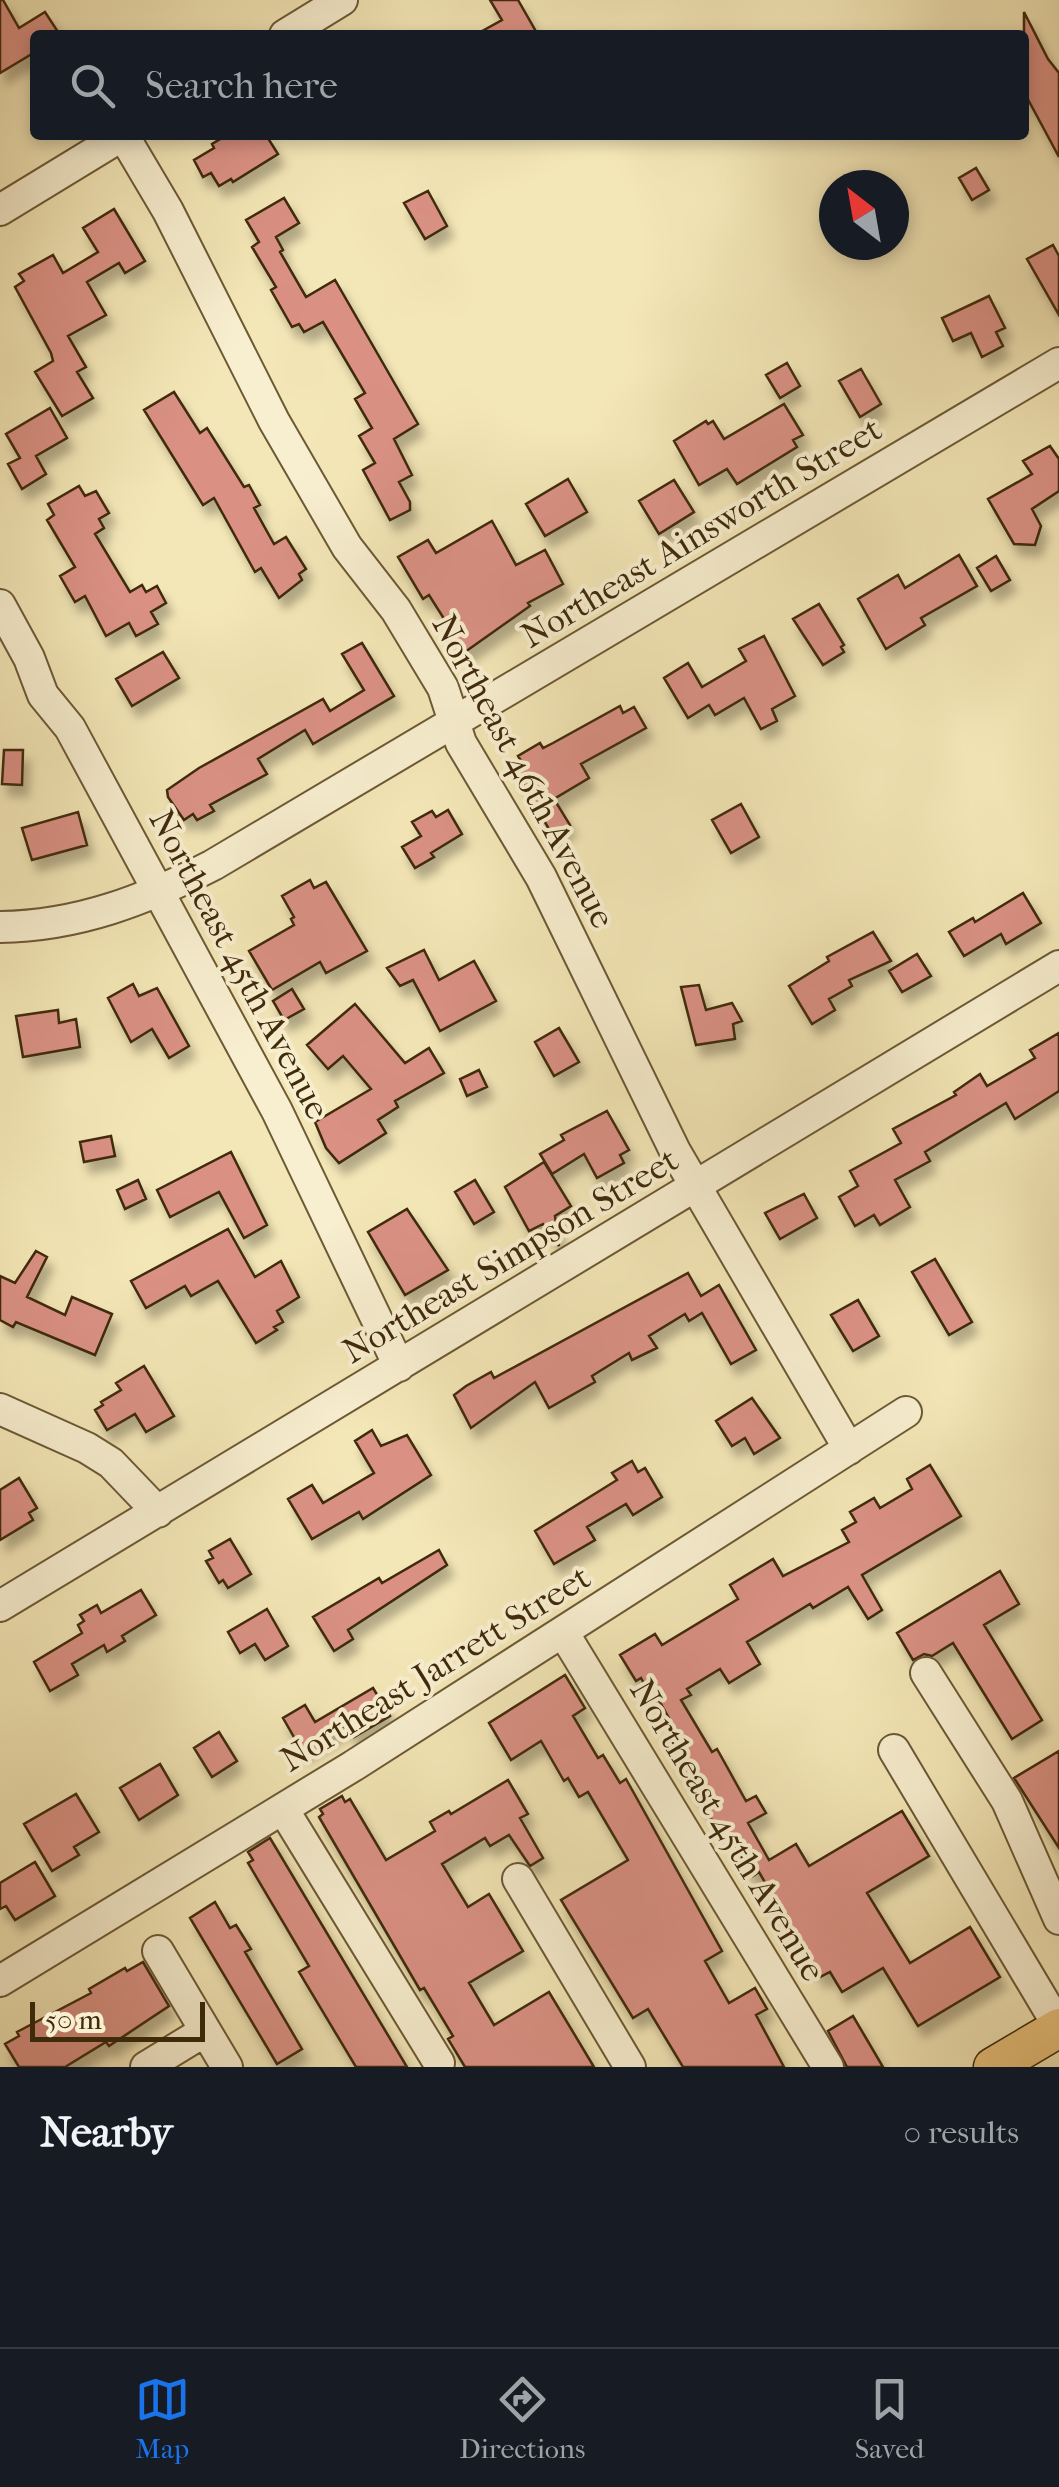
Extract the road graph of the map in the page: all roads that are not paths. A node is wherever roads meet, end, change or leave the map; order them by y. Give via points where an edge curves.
1 (342, 0) edge
2 (294, 30) edge
3 (115, 140) edge
4 (126, 140) edge
5 (0, 210) edge
6 (1059, 363) edge
7 (0, 605) edge
8 (455, 723) junction
9 (158, 894) junction
10 (0, 927) edge
11 (1059, 966) edge
12 (695, 1187) junction
13 (399, 1366) junction
14 (0, 1409) edge
15 (906, 1412) dead end
16 (849, 1449) junction
17 (158, 1512) junction
18 (0, 1606) edge
19 (563, 1632) junction
20 (926, 1673) dead end
21 (894, 1750) dead end
22 (282, 1809) junction
23 (518, 1879) dead end
24 (1059, 1919) edge
25 (158, 1950) dead end
26 (0, 1981) edge
27 (205, 2031) junction
28 (1056, 2036) edge
29 (439, 2063) dead end
30 (146, 2067) edge
31 (228, 2067) edge
32 (630, 2067) edge
33 (828, 2067) edge
34 (993, 2067) edge

1 - 2 street
3 - 5 street
4 - 8 street, Northeast 46th Avenue via 274,421 347,547 444,688
6 - 8 street, Northeast Ainsworth Street
7 - 9 street, Northeast 45th Avenue
8 - 9 street, Northeast Ainsworth Street
8 - 12 street, Northeast 46th Avenue via 541,878
9 - 10 street, Northeast Ainsworth Street via 82,917
9 - 13 street, Northeast 45th Avenue via 277,1111
11 - 12 street, Northeast Simpson Street
12 - 13 street, Northeast Simpson Street
12 - 16 street, Northeast 46th Avenue
13 - 17 street, Northeast Simpson Street
14 - 17 street via 112,1464
15 - 16 street, Northeast Jarrett Street
16 - 19 street, Northeast Jarrett Street
17 - 18 street, Northeast Simpson Street
19 - 22 street, Northeast Jarrett Street
19 - 33 street, Northeast 45th Avenue
20 - 24 street via 1006,1802
21 - 28 street
22 - 26 street, Northeast Jarrett Street
22 - 29 street
23 - 32 street
25 - 27 street
27 - 30 street
27 - 31 street
28 - 34 main road

